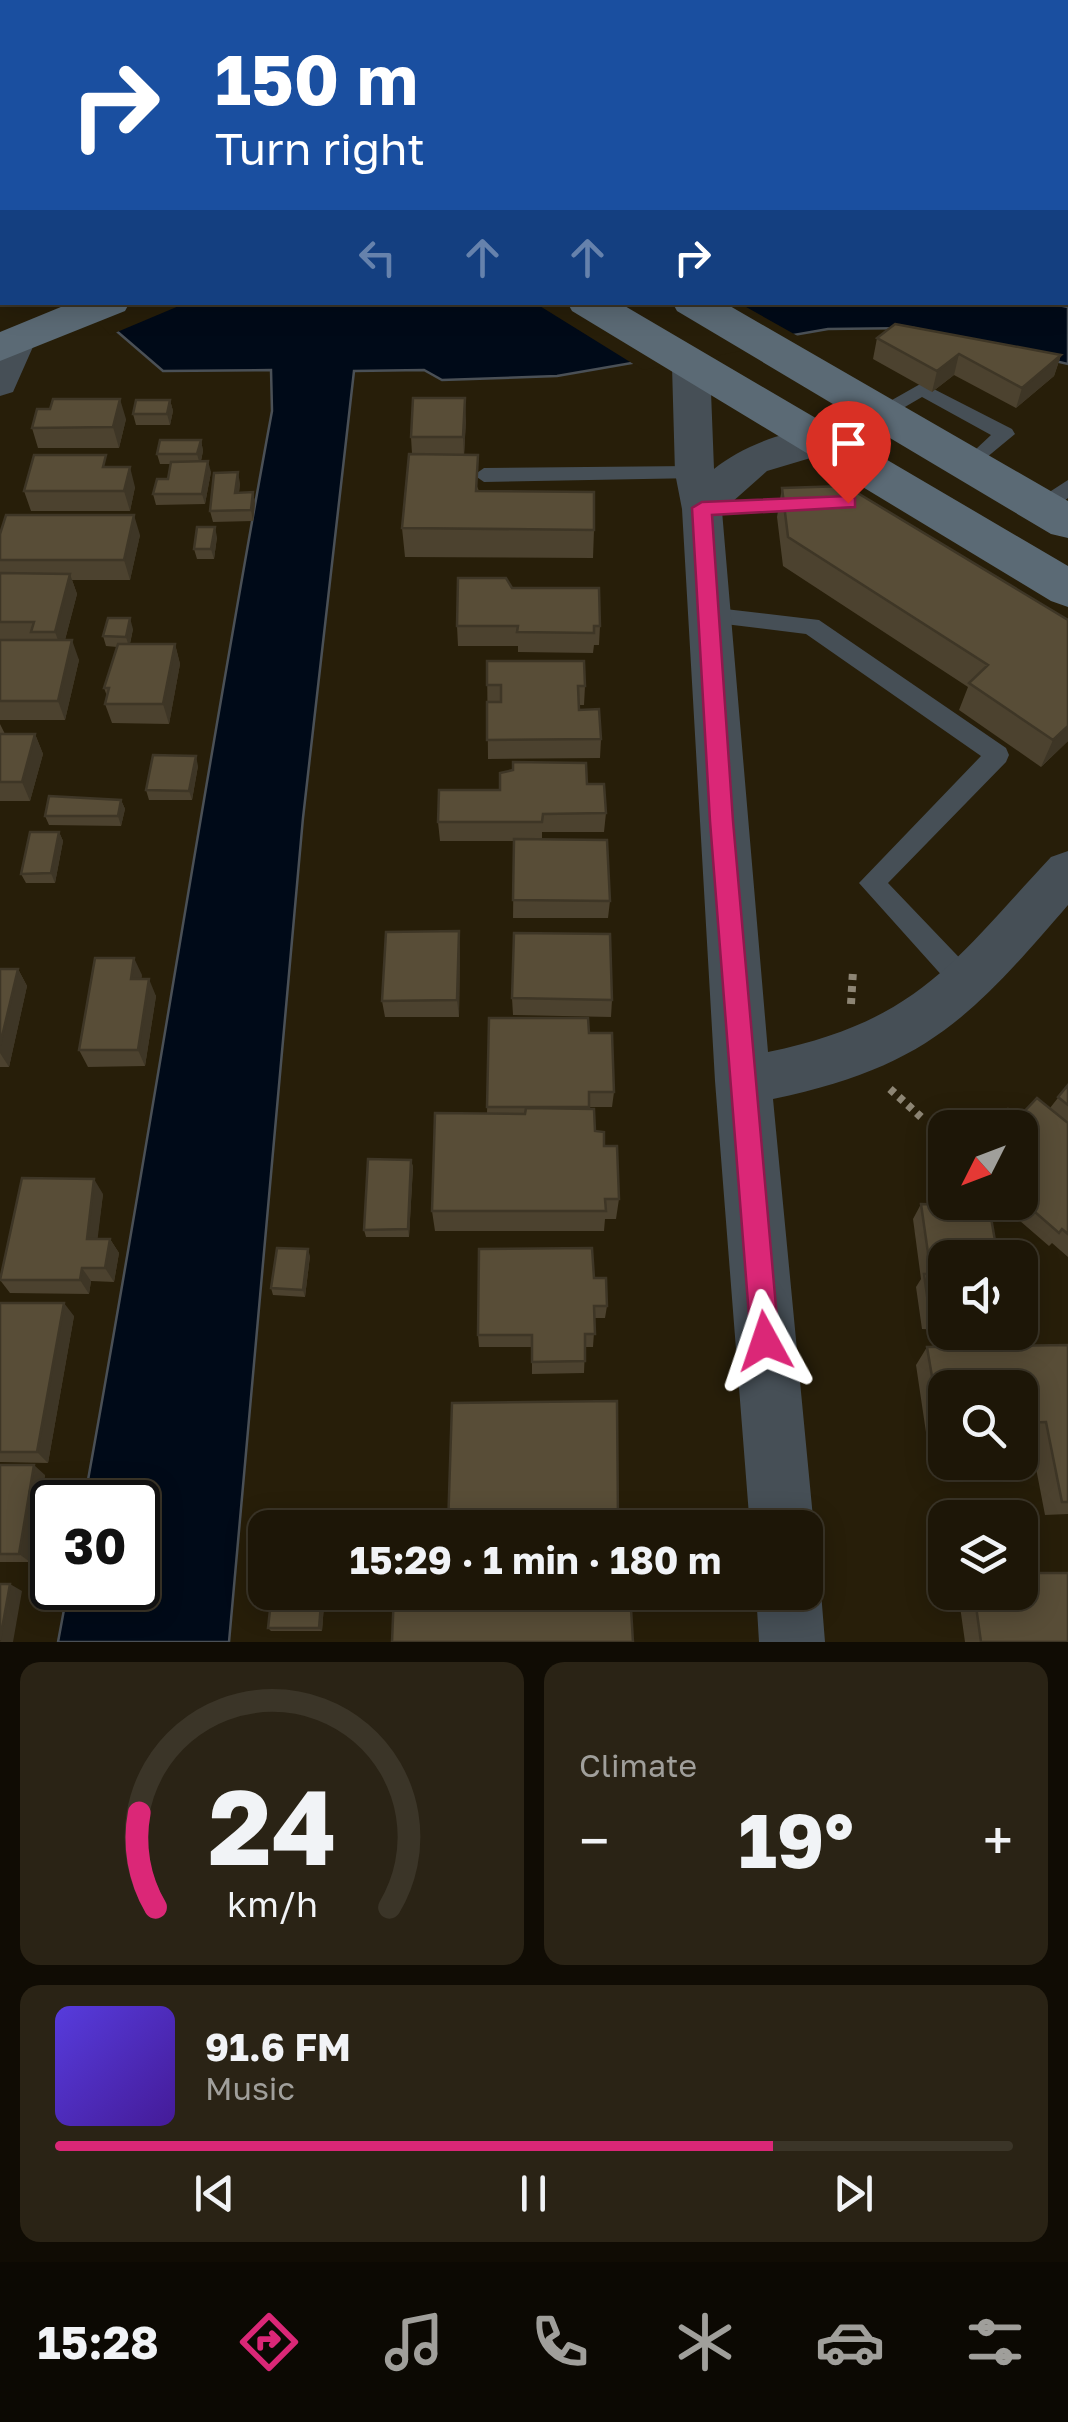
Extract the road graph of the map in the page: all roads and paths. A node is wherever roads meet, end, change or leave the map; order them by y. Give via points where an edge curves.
1 (103, 305) edge
2 (592, 305) edge
3 (697, 305) edge
4 (9, 344) edge
5 (690, 366) junction
6 (0, 384) edge
7 (820, 442) junction
8 (484, 475) dead end
9 (696, 491) junction
10 (831, 504) edge
11 (1059, 505) edge
12 (1068, 589) edge
13 (708, 614) junction
14 (1068, 871) edge
15 (853, 971) dead end
16 (964, 980) junction
17 (850, 1009) dead end
18 (742, 1081) junction
19 (890, 1089) dead end
20 (921, 1118) dead end
21 (780, 1510) edge
22 (789, 1610) edge
23 (792, 1642) edge

1 - 4 main road
2 - 5 main road
3 - 11 main road via 969,464
4 - 6 street
5 - 7 main road
5 - 9 street
7 - 9 street via 750,461
7 - 12 main road
8 - 9 lane
9 - 10 lane
9 - 13 street
13 - 16 lane via 811,626 997,754 872,883
13 - 18 street
14 - 16 street
15 - 17 path
16 - 18 street via 910,1027 869,1047 825,1065
18 - 21 street
19 - 20 path
22 - 23 street

